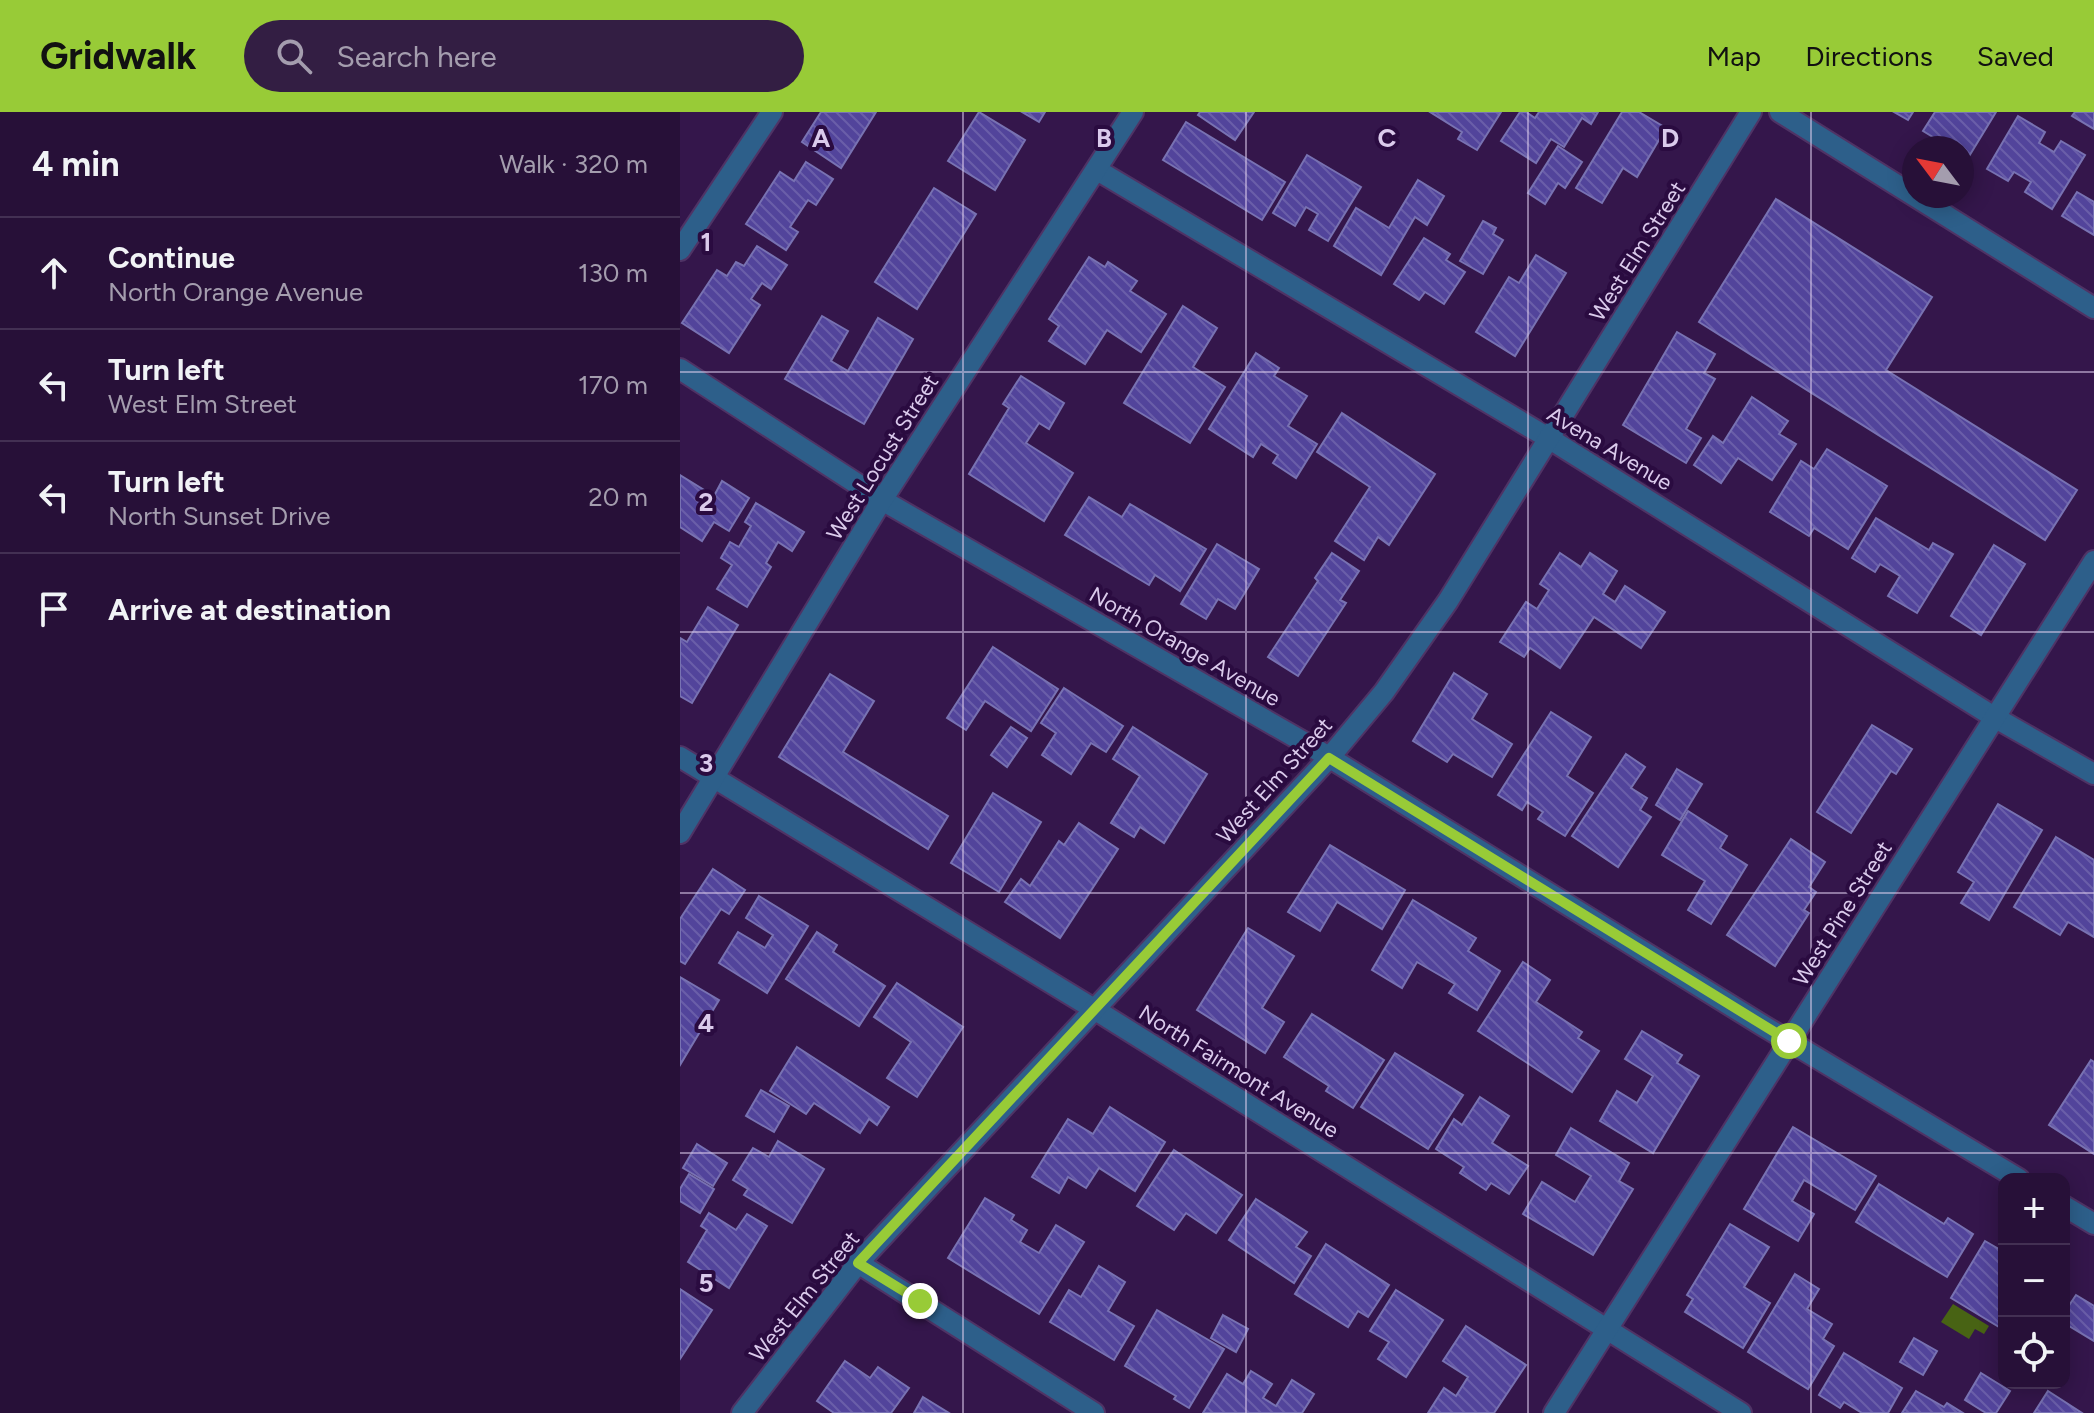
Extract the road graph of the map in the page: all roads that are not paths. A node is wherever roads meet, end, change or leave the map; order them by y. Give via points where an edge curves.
1 (772, 112) edge
2 (1133, 112) edge
3 (1751, 112) edge
4 (1780, 112) edge
5 (1097, 170) junction
6 (680, 250) edge
7 (2094, 308) edge
8 (680, 369) edge
9 (1550, 439) junction
10 (882, 500) junction
11 (2094, 561) edge
12 (1994, 717) junction
13 (680, 757) edge
14 (1329, 758) junction
15 (2094, 774) edge
16 (714, 778) junction
17 (680, 833) edge
18 (1094, 1009) junction
19 (1789, 1041) junction
20 (2009, 1173) edge
21 (2070, 1210) edge
22 (2094, 1224) edge
23 (858, 1263) junction
24 (1608, 1329) junction
25 (742, 1413) edge
26 (1094, 1413) edge
27 (1554, 1413) edge
28 (1741, 1413) edge

1 - 6 street
2 - 5 street, West Locust Street
3 - 9 street, West Elm Street
4 - 7 street
5 - 9 street, Avena Avenue
5 - 10 street, West Locust Street
8 - 10 street, North Orange Avenue
9 - 12 street, Avena Avenue
9 - 14 street, West Elm Street via 1448,601
10 - 14 street, North Orange Avenue
10 - 16 street, West Locust Street
11 - 12 street, West Pine Street
12 - 15 street, Avena Avenue
12 - 19 street, West Pine Street
13 - 16 street, North Fairmont Avenue
14 - 18 street, West Elm Street
14 - 19 street, North Orange Avenue
16 - 17 street, West Locust Street
16 - 18 street, North Fairmont Avenue
18 - 23 street, West Elm Street
18 - 24 street, North Fairmont Avenue
19 - 20 street, North Orange Avenue
19 - 24 street, West Pine Street
21 - 22 street
23 - 25 street, West Elm Street
23 - 26 street
24 - 27 street, West Pine Street
24 - 28 street, North Fairmont Avenue

